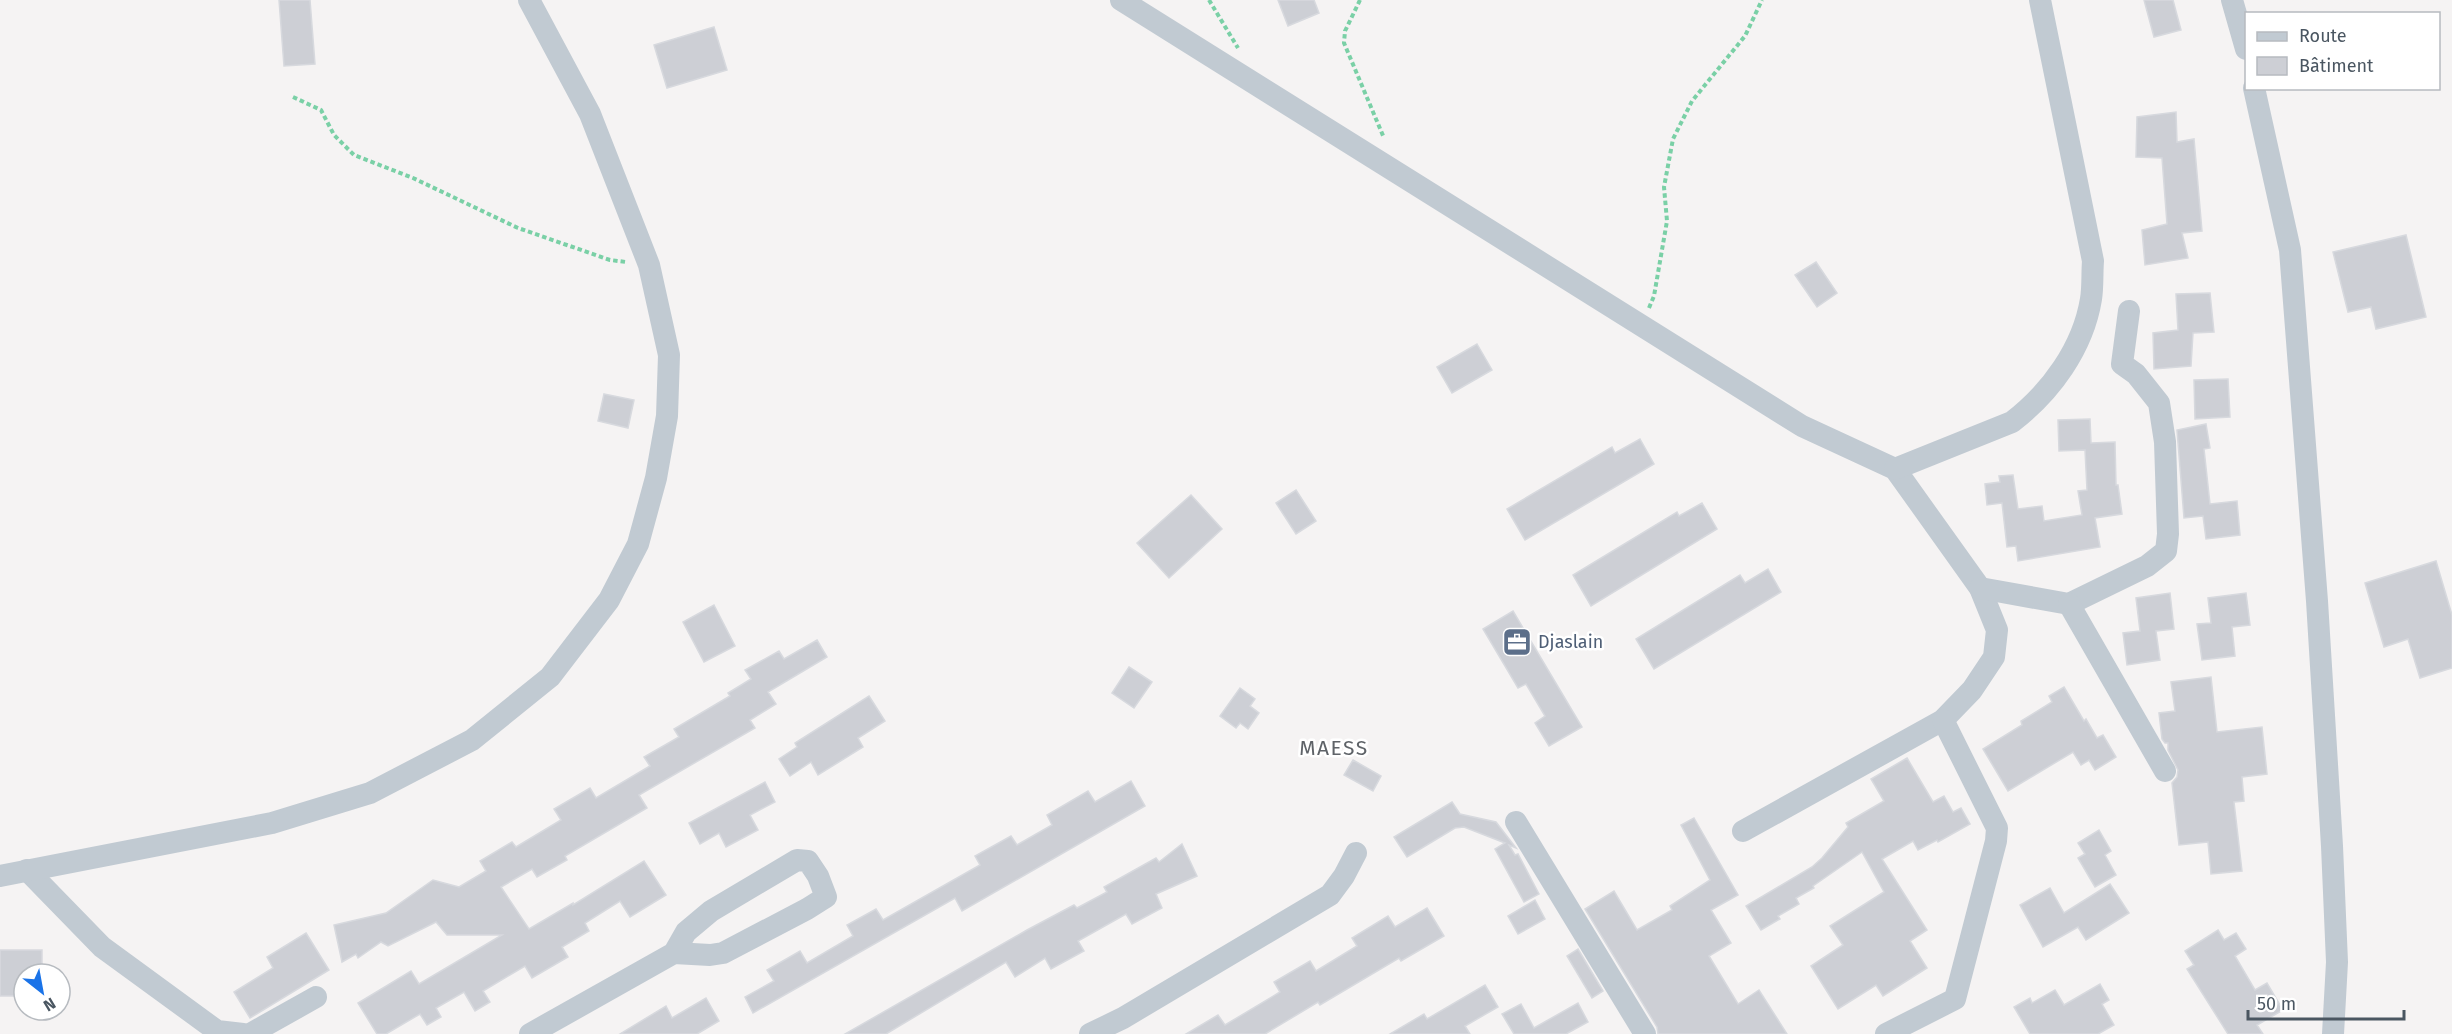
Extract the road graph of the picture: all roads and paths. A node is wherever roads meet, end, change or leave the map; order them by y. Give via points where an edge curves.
1 (529, 0) edge
2 (1121, 0) edge
3 (1209, 0) edge
4 (1360, 0) edge
5 (1762, 0) edge
6 (2040, 0) edge
7 (2232, 0) edge
8 (2245, 42) edge
9 (1239, 49) dead end
10 (2254, 90) edge
11 (293, 97) dead end
12 (1385, 141) dead end
13 (610, 260) dead end
14 (2128, 311) dead end
15 (1641, 325) junction
16 (1895, 470) junction
17 (1980, 588) junction
18 (2068, 604) junction
19 (1943, 720) junction
20 (2165, 771) dead end
21 (1516, 822) dead end
22 (1743, 831) dead end
23 (1356, 853) dead end
24 (27, 870) junction
25 (0, 876) edge
26 (674, 952) junction
27 (316, 997) dead end
28 (243, 1034) edge
29 (250, 1034) edge
30 (530, 1034) edge
31 (1090, 1034) edge
32 (1645, 1034) edge
33 (1886, 1034) edge
34 (2333, 1034) edge

1 - 24 street via 590,114 649,265 669,355 667,416 656,478 638,544 609,600 550,677 472,740 370,793 272,823
2 - 15 street
3 - 9 path
4 - 12 path via 1345,31 1344,43
5 - 15 path via 1745,36 1692,101 1673,139 1664,187 1667,221 1654,296
6 - 16 street via 2093,261 2091,298 2083,329 2054,382 2012,422
7 - 8 street
10 - 34 street via 2290,250 2331,834 2337,962
11 - 13 path via 321,110 334,135 354,155 413,177 518,228
14 - 18 street via 2122,364 2136,374 2160,403 2165,442 2166,551 2147,566
15 - 16 street via 1802,426
16 - 17 street
17 - 18 street
17 - 19 street via 1997,630 1994,657 1972,690
18 - 20 street
19 - 22 street
19 - 33 street via 1997,828 1996,841 1955,999
21 - 32 street
23 - 31 street via 1330,895
24 - 25 street
24 - 28 street via 102,947 217,1031
26 - 26 street via 723,953 807,909 826,897 818,876 808,861 797,860 711,911 686,932
26 - 30 street
27 - 29 street

